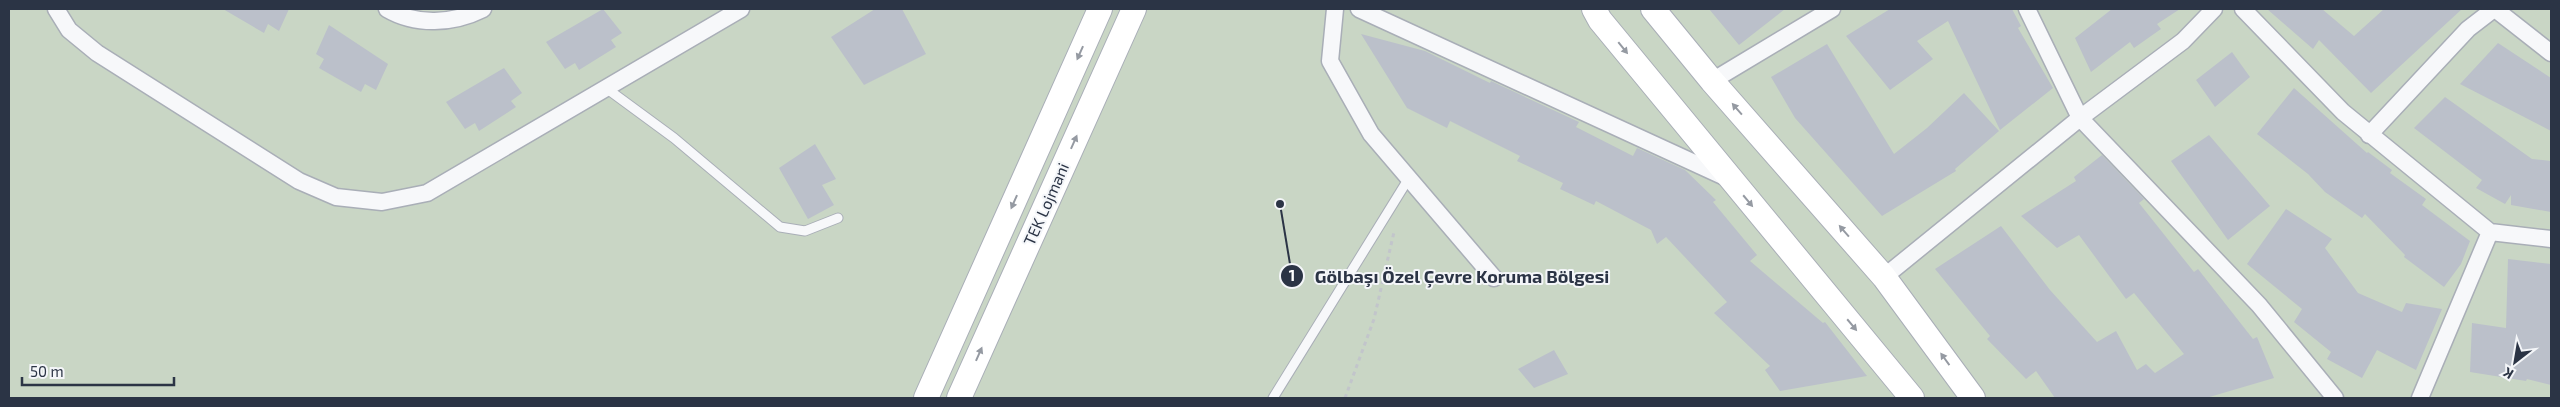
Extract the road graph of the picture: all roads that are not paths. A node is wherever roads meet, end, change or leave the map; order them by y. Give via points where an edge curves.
1 (44, 9) edge
2 (56, 9) edge
3 (387, 9) edge
4 (483, 9) edge
5 (742, 9) edge
6 (1100, 9) edge
7 (1134, 9) edge
8 (1335, 9) edge
9 (1359, 9) edge
10 (1594, 9) edge
11 (1653, 9) edge
12 (1832, 9) edge
13 (2027, 9) edge
14 (2214, 9) edge
15 (2243, 9) edge
16 (2494, 9) edge
17 (69, 30) junction
18 (2551, 53) edge
19 (1712, 81) junction
20 (606, 88) junction
21 (2080, 118) junction
22 (2369, 135) junction
23 (1409, 178) junction
24 (1731, 180) junction
25 (838, 218) dead end
26 (2490, 232) junction
27 (2551, 239) edge
28 (1884, 277) junction
29 (1494, 278) dead end
30 (926, 398) edge
31 (959, 398) edge
32 (1273, 398) edge
33 (1912, 398) edge
34 (1973, 398) edge
35 (2335, 398) edge
36 (2420, 398) edge

1 - 17 street
2 - 17 street
3 - 4 street via 431,22 466,17
5 - 20 street
6 -> 30 main road, TEK Lojmani
31 -> 7 main road, TEK Lojmani
8 - 23 street via 1330,61 1371,134
9 - 24 street
10 -> 24 main road
11 - 19 main road
12 - 19 street
13 - 21 street
14 - 21 street via 2183,41
15 - 22 street
16 - 18 street
16 - 22 street via 2468,29
17 - 20 street via 97,54 299,181 336,197 382,202 427,193
28 -> 19 main road
20 - 25 lane via 674,138 780,227 805,231
21 - 28 street
21 - 35 street via 2259,305
22 - 26 street
23 - 29 street
23 - 32 lane
24 -> 33 main road
26 - 27 street
26 - 36 street
34 -> 28 main road

